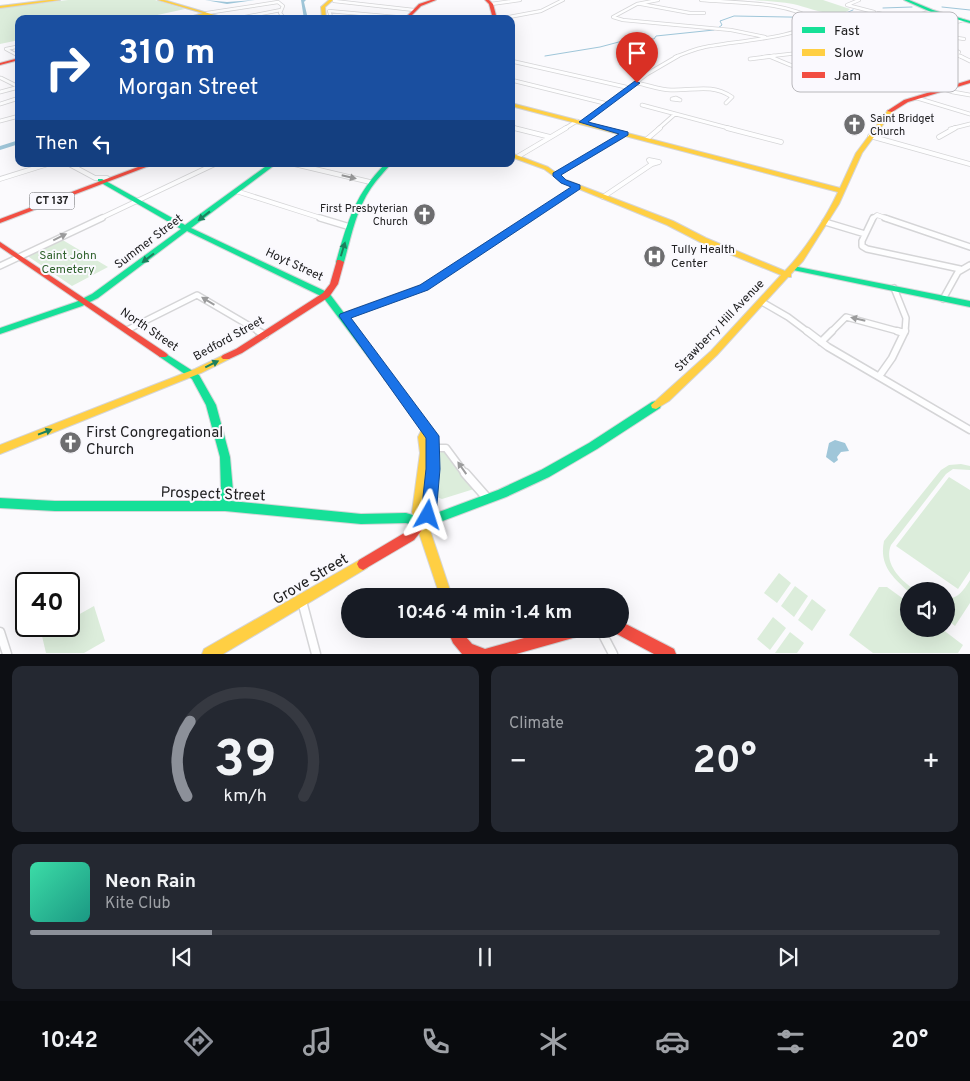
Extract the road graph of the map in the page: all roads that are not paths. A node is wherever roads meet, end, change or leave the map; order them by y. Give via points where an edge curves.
1 (58, 0) edge
2 (160, 0) edge
3 (331, 0) edge
4 (376, 0) edge
5 (434, 0) edge
6 (520, 0) edge
7 (563, 0) edge
8 (658, 0) edge
9 (701, 0) edge
10 (858, 0) edge
11 (906, 0) edge
12 (488, 2) edge
13 (637, 4) junction
14 (369, 5) junction
15 (0, 7) edge
16 (281, 10) junction
17 (414, 10) junction
18 (932, 11) junction
19 (792, 12) edge
20 (872, 12) edge
21 (928, 12) edge
22 (936, 12) edge
23 (207, 13) junction
24 (704, 13) dead end
25 (200, 15) edge
26 (213, 15) edge
27 (255, 15) edge
28 (282, 15) edge
29 (324, 15) edge
30 (410, 15) edge
31 (493, 15) edge
32 (515, 16) edge
33 (792, 30) edge
34 (765, 37) junction
35 (958, 38) edge
36 (964, 39) dead end
37 (15, 47) edge
38 (6, 49) junction
39 (0, 50) edge
40 (15, 55) edge
41 (792, 55) edge
42 (958, 55) edge
43 (771, 57) junction
44 (15, 58) edge
45 (750, 59) dead end
46 (970, 61) edge
47 (515, 62) edge
48 (0, 64) edge
49 (792, 66) edge
50 (1, 78) edge
51 (515, 81) edge
52 (637, 83) junction
53 (15, 85) edge
54 (15, 88) edge
55 (630, 88) junction
56 (673, 90) junction
57 (0, 92) edge
58 (934, 92) edge
59 (951, 92) edge
60 (951, 92) edge
61 (968, 95) edge
62 (676, 98) dead end
63 (918, 98) junction
64 (15, 99) edge
65 (726, 103) dead end
66 (0, 104) edge
67 (608, 104) junction
68 (515, 105) edge
69 (642, 105) dead end
70 (675, 114) junction
71 (970, 114) edge
72 (15, 117) edge
73 (0, 121) edge
74 (580, 122) junction
75 (970, 124) edge
76 (515, 127) edge
77 (626, 134) junction
78 (870, 136) junction
79 (550, 137) junction
80 (939, 137) dead end
81 (647, 140) junction
82 (781, 142) dead end
83 (515, 155) edge
84 (515, 156) edge
85 (652, 164) dead end
86 (970, 164) edge
87 (38, 167) edge
88 (74, 167) edge
89 (136, 167) edge
90 (141, 167) edge
91 (208, 167) edge
92 (269, 167) edge
93 (307, 167) edge
94 (385, 167) edge
95 (556, 175) junction
96 (0, 178) edge
97 (100, 180) junction
98 (370, 182) junction
99 (577, 187) junction
100 (236, 191) junction
101 (842, 191) junction
102 (603, 197) junction
103 (135, 200) junction
104 (0, 217) edge
105 (0, 221) edge
106 (825, 222) junction
107 (350, 227) junction
108 (188, 229) junction
109 (865, 234) junction
110 (0, 244) edge
111 (970, 247) edge
112 (18, 256) junction
113 (970, 265) edge
114 (0, 266) edge
115 (960, 270) junction
116 (790, 271) junction
117 (894, 288) junction
118 (326, 295) junction
119 (943, 299) junction
120 (85, 301) junction
121 (762, 302) junction
122 (970, 304) edge
123 (344, 316) junction
124 (127, 330) junction
125 (0, 331) edge
126 (904, 333) junction
127 (265, 335) junction
128 (821, 342) junction
129 (192, 374) junction
130 (880, 375) junction
131 (427, 430) junction
132 (970, 430) edge
133 (3, 448) edge
134 (432, 448) junction
135 (0, 456) edge
136 (487, 498) junction
137 (0, 503) edge
138 (225, 506) junction
139 (423, 523) junction
140 (443, 588) edge
141 (302, 601) junction
142 (0, 632) edge
143 (629, 634) edge
144 (458, 638) edge
145 (547, 638) edge
146 (605, 638) edge
147 (655, 650) edge
148 (7, 654) edge
149 (208, 654) edge
150 (316, 654) edge
151 (481, 654) edge
152 (489, 654) edge
153 (613, 654) edge
154 (669, 654) edge

1 - 15 main road
2 - 23 main road
3 - 14 street
3 - 29 main road via 323,7
4 - 14 street
5 - 17 main road
6 - 12 street
7 - 32 street via 540,11
8 - 13 street
9 - 19 street
10 - 20 street via 847,5
11 - 18 main road
12 - 31 main road
13 - 24 street
13 - 34 street via 613,17 737,30
14 - 17 street
16 - 23 street via 283,6 279,2
16 - 27 street
16 - 28 street
17 - 30 main road
18 - 21 street
18 - 22 main road
23 - 25 main road
23 - 26 main road
33 - 34 street
34 - 52 street via 695,49 657,68
35 - 36 street
37 - 38 street
38 - 39 street
38 - 40 street
41 - 43 street
42 - 46 street
43 - 45 street
43 - 49 street
44 - 48 main road
47 - 55 street
50 - 53 street
51 - 67 street
52 - 55 street
52 - 56 street
54 - 57 street
55 - 67 street
56 - 62 street
56 - 65 street via 694,87 726,93 733,98
58 - 63 main road, Strawberry Hill Avenue
59 - 61 street
60 - 61 street
63 - 71 street
63 - 78 main road, Strawberry Hill Avenue via 893,108
64 - 66 street
67 - 74 street
68 - 74 main road
69 - 70 street
70 - 81 street
70 - 82 street
72 - 73 street
74 - 77 main road
74 - 79 street
75 - 80 street via 950,129
76 - 79 street
77 - 81 main road
77 - 95 street
78 - 86 street
78 - 101 main road, Strawberry Hill Avenue
79 - 83 street
81 - 101 main road
84 - 95 main road
85 - 102 street
87 - 96 street
88 - 97 street
89 - 97 main road, CT 137
90 - 97 main road, CT 137
91 - 103 street
92 - 100 main road, Summer Street
93 -> 98 street
94 - 98 main road, Bedford Street
95 - 99 main road
97 - 103 main road, Hoyt Street
97 - 104 main road, CT 137
97 - 105 main road, CT 137
98 - 107 main road, Bedford Street via 357,204
99 - 102 main road
99 - 123 street via 424,287
100 - 107 street
100 -> 108 main road, Summer Street
101 - 106 main road, Strawberry Hill Avenue
102 - 116 main road via 670,223 703,240
103 - 108 main road, Hoyt Street
112 -> 103 street
106 - 109 street
106 - 116 main road, Strawberry Hill Avenue
118 -> 107 main road, Bedford Street via 334,284
108 - 118 main road, Hoyt Street
108 -> 120 main road, Summer Street
109 - 111 street via 875,215
109 - 115 street via 861,244 866,249
110 - 112 main road, North Street
112 - 114 street
112 - 120 main road, North Street
113 - 115 street
115 - 119 street
116 - 117 main road
116 - 121 main road, Strawberry Hill Avenue
117 - 119 main road
117 - 126 street via 907,321
118 - 123 main road, Hoyt Street
118 - 127 main road, Bedford Street
119 - 122 main road
120 - 124 main road, North Street
120 - 125 main road, Summer Street
121 - 128 street
121 - 136 main road, Strawberry Hill Avenue via 666,398 558,468
123 - 131 main road, Hoyt Street
127 -> 124 street via 197,295
124 - 129 main road, North Street
126 -> 128 street via 849,317 843,319
126 - 130 street
129 -> 127 main road, Bedford Street
128 - 130 street
133 -> 129 main road, Bedford Street
129 - 138 main road, North Street via 201,385 224,446
130 - 132 street
131 - 134 main road, Hoyt Street via 432,436
131 - 139 main road via 423,437 425,453 418,512
133 - 135 main road
136 -> 134 street via 470,481 452,453 446,448
134 - 139 main road, Hoyt Street via 429,508
136 - 139 main road, Strawberry Hill Avenue
137 - 138 main road, Prospect Street
138 - 139 main road, Prospect Street via 362,519 406,518
139 - 140 main road
139 - 141 main road, Grove Street via 407,539
141 - 149 main road, Grove Street
141 - 150 street
142 - 148 street
143 - 147 main road
144 - 151 main road via 466,649
145 - 152 main road
146 - 153 street
147 - 154 main road

